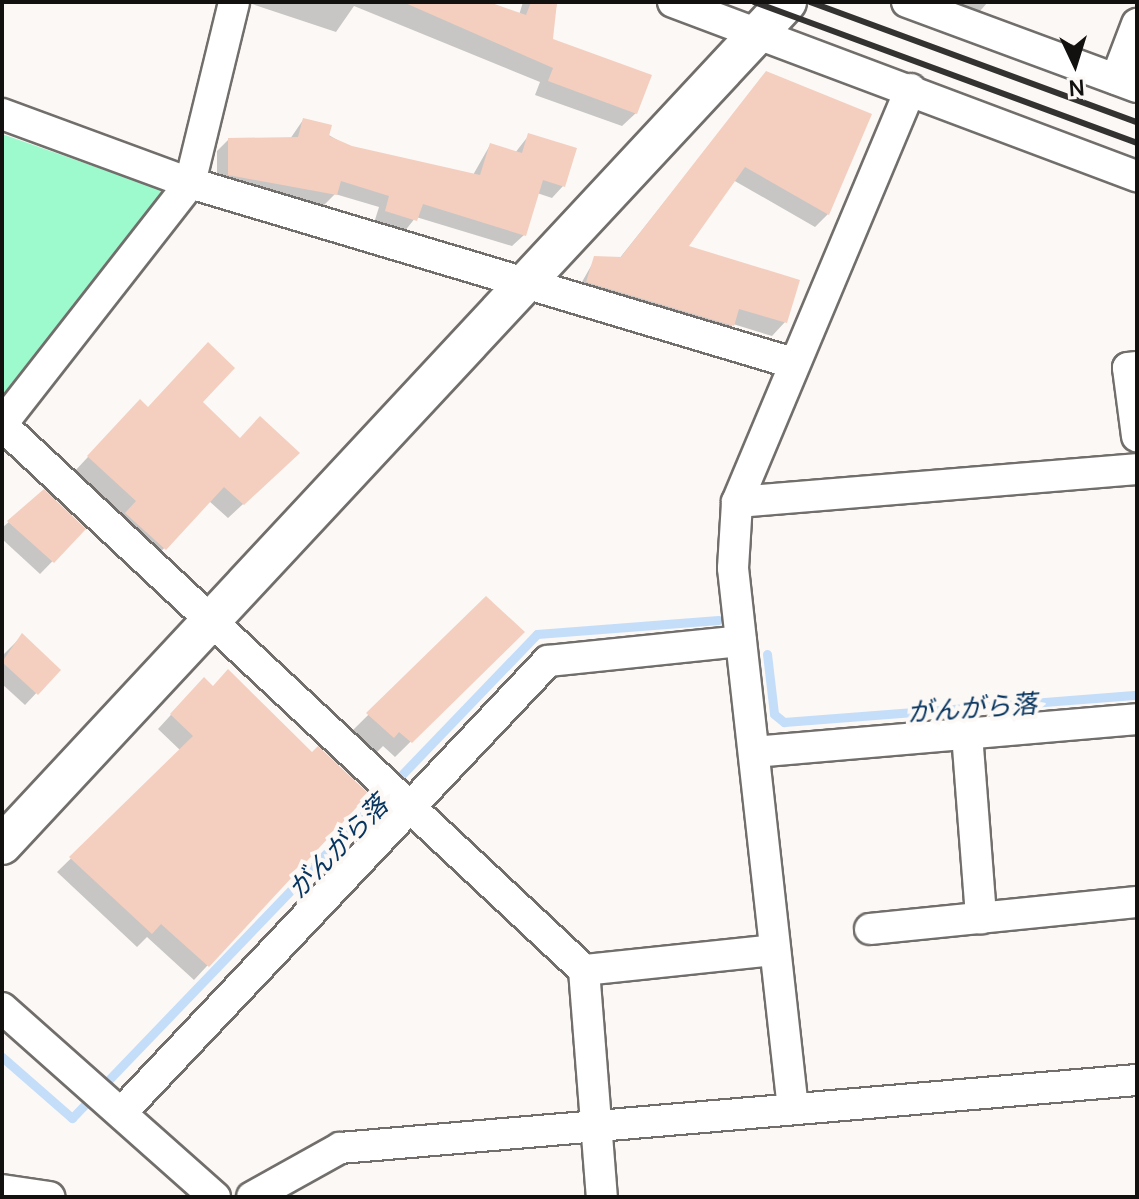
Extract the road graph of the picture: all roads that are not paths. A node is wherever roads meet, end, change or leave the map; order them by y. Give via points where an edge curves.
1 (234, 2) edge
2 (673, 2) edge
3 (787, 2) edge
4 (907, 2) edge
5 (1137, 24) edge
6 (758, 33) junction
7 (1126, 83) edge
8 (911, 89) junction
9 (2, 114) edge
10 (1137, 176) edge
11 (190, 183) junction
12 (525, 283) junction
13 (793, 363) junction
14 (1137, 367) edge
15 (2, 425) edge
16 (1137, 436) edge
17 (1137, 469) edge
18 (737, 502) junction
19 (212, 619) junction
20 (741, 641) junction
21 (1137, 719) edge
22 (967, 734) junction
23 (754, 752) junction
24 (408, 800) junction
25 (2, 845) edge
26 (1137, 902) edge
27 (981, 918) junction
28 (870, 929) dead end
29 (775, 950) junction
30 (584, 970) junction
31 (2, 1008) edge
32 (1137, 1080) edge
33 (793, 1109) junction
34 (121, 1113) junction
35 (600, 1125) junction
36 (2, 1190) edge
37 (49, 1197) edge
38 (215, 1197) edge
39 (252, 1197) edge
40 (602, 1197) edge

1 - 11 street
2 - 6 street
3 - 6 street
4 - 7 street
5 - 7 street
6 - 8 street
6 - 12 street
8 - 10 street
8 - 13 street
9 - 11 street
11 - 12 street
11 - 15 street
12 - 13 street
12 - 19 street
13 - 18 street
14 - 16 street via 1128,368
15 - 19 street
17 - 18 street
18 - 20 street
19 - 24 street
19 - 25 street
20 - 23 street
20 - 24 street via 548,661
21 - 22 street
22 - 23 street
22 - 27 street
23 - 29 street
24 - 30 street
24 - 34 street
26 - 27 street
27 - 28 street
29 - 30 street
29 - 33 street
30 - 35 street
31 - 34 street
32 - 33 street
33 - 35 street
34 - 38 street
35 - 39 street via 340,1148
35 - 40 street
36 - 37 street

